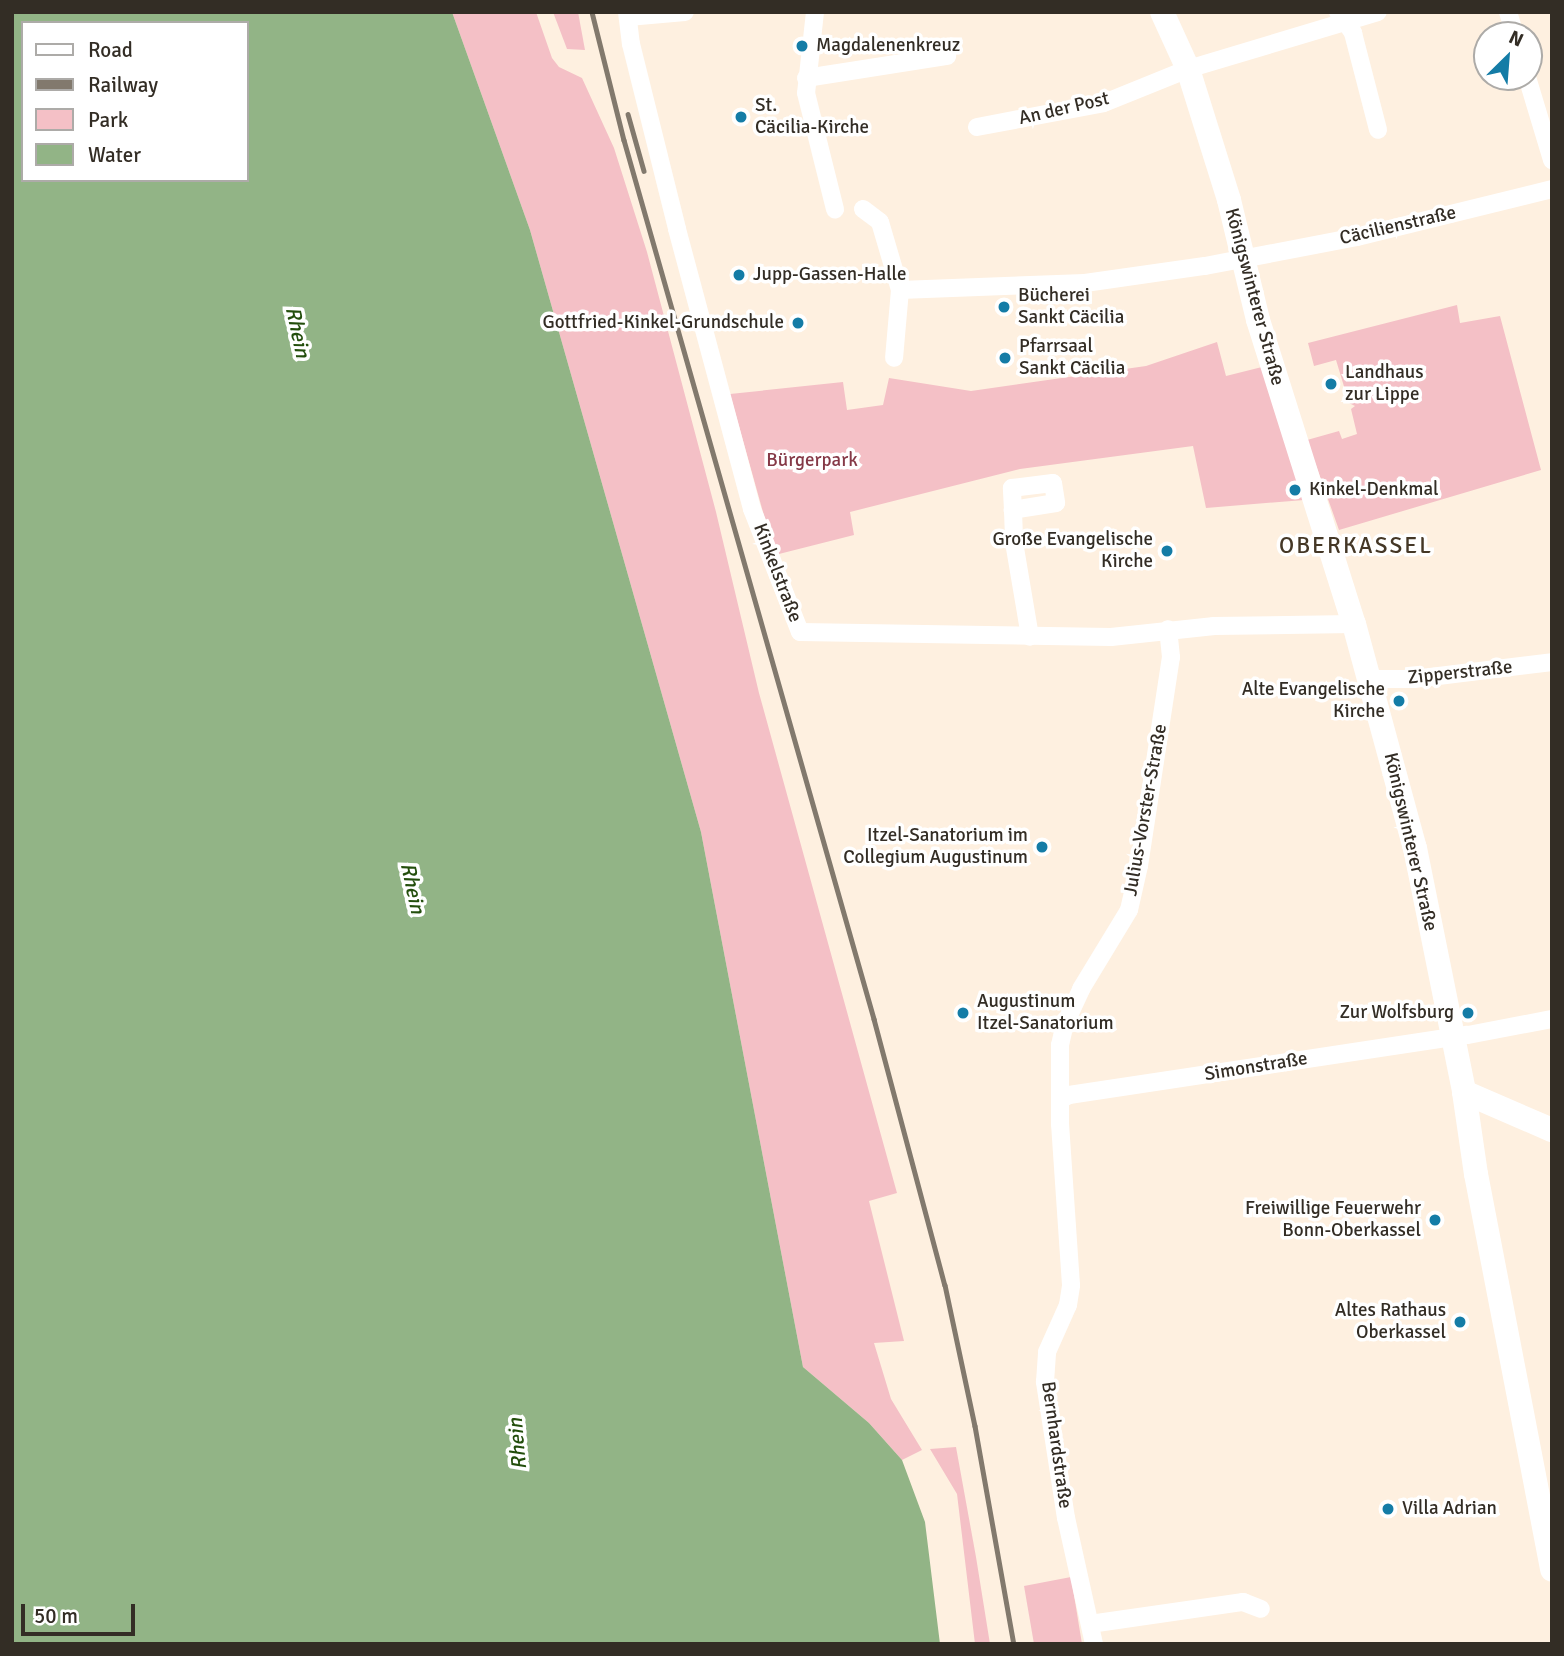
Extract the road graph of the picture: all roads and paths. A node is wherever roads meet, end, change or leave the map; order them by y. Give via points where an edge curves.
1 (685, 12) edge
2 (815, 12) edge
3 (1162, 12) edge
4 (1378, 12) edge
5 (628, 15) edge
6 (1341, 17) edge
7 (947, 56) dead end
8 (1188, 69) junction
9 (806, 78) junction
10 (1531, 91) edge
11 (978, 127) dead end
12 (1378, 130) dead end
13 (1552, 160) edge
14 (1552, 190) edge
15 (835, 209) dead end
16 (863, 209) dead end
17 (1244, 258) junction
18 (900, 290) junction
19 (894, 358) dead end
20 (1013, 510) dead end
21 (1354, 624) junction
22 (1168, 629) junction
23 (1030, 637) junction
24 (1552, 662) edge
25 (1369, 680) junction
26 (1552, 1019) edge
27 (1452, 1037) junction
28 (1464, 1092) junction
29 (1060, 1100) junction
30 (1552, 1130) edge
31 (1552, 1570) edge
32 (1261, 1609) dead end
33 (1090, 1624) junction
34 (1094, 1644) edge

1 - 5 street
2 - 9 street
3 - 8 main road, Königswinterer Straße
4 - 6 street, An der Post
5 - 23 street, Kinkelstraße via 631,44 752,509 800,632
6 - 8 street, An der Post
6 - 12 street via 1353,33
7 - 9 street
8 - 11 street, An der Post via 1104,103
8 - 17 main road, Königswinterer Straße
9 - 15 street
10 - 13 street
14 - 17 street, Cäcilienstraße via 1357,237
16 - 18 street via 880,222
17 - 18 street, Cäcilienstraße via 1085,283
17 - 21 main road, Königswinterer Straße via 1277,386
18 - 19 street
20 - 23 street
21 - 22 street, Kinkelstraße
21 - 25 main road, Königswinterer Straße
22 - 23 street, Kinkelstraße via 1111,637
22 - 29 street, Julius-Vorster-Straße via 1171,657 1129,910 1065,1024 1060,1045
24 - 25 street, Zipperstraße
25 - 27 main road, Königswinterer Straße via 1420,873
26 - 27 street, Simonstraße
27 - 28 main road, Königswinterer Straße
27 - 29 street, Simonstraße via 1069,1095
28 - 30 main road
28 - 31 main road, Königswinterer Straße
29 - 33 street, Bernhardstraße via 1071,1285 1068,1305 1047,1352 1045,1382 1066,1518
32 - 33 street via 1243,1602
33 - 34 street, Bernhardstraße

